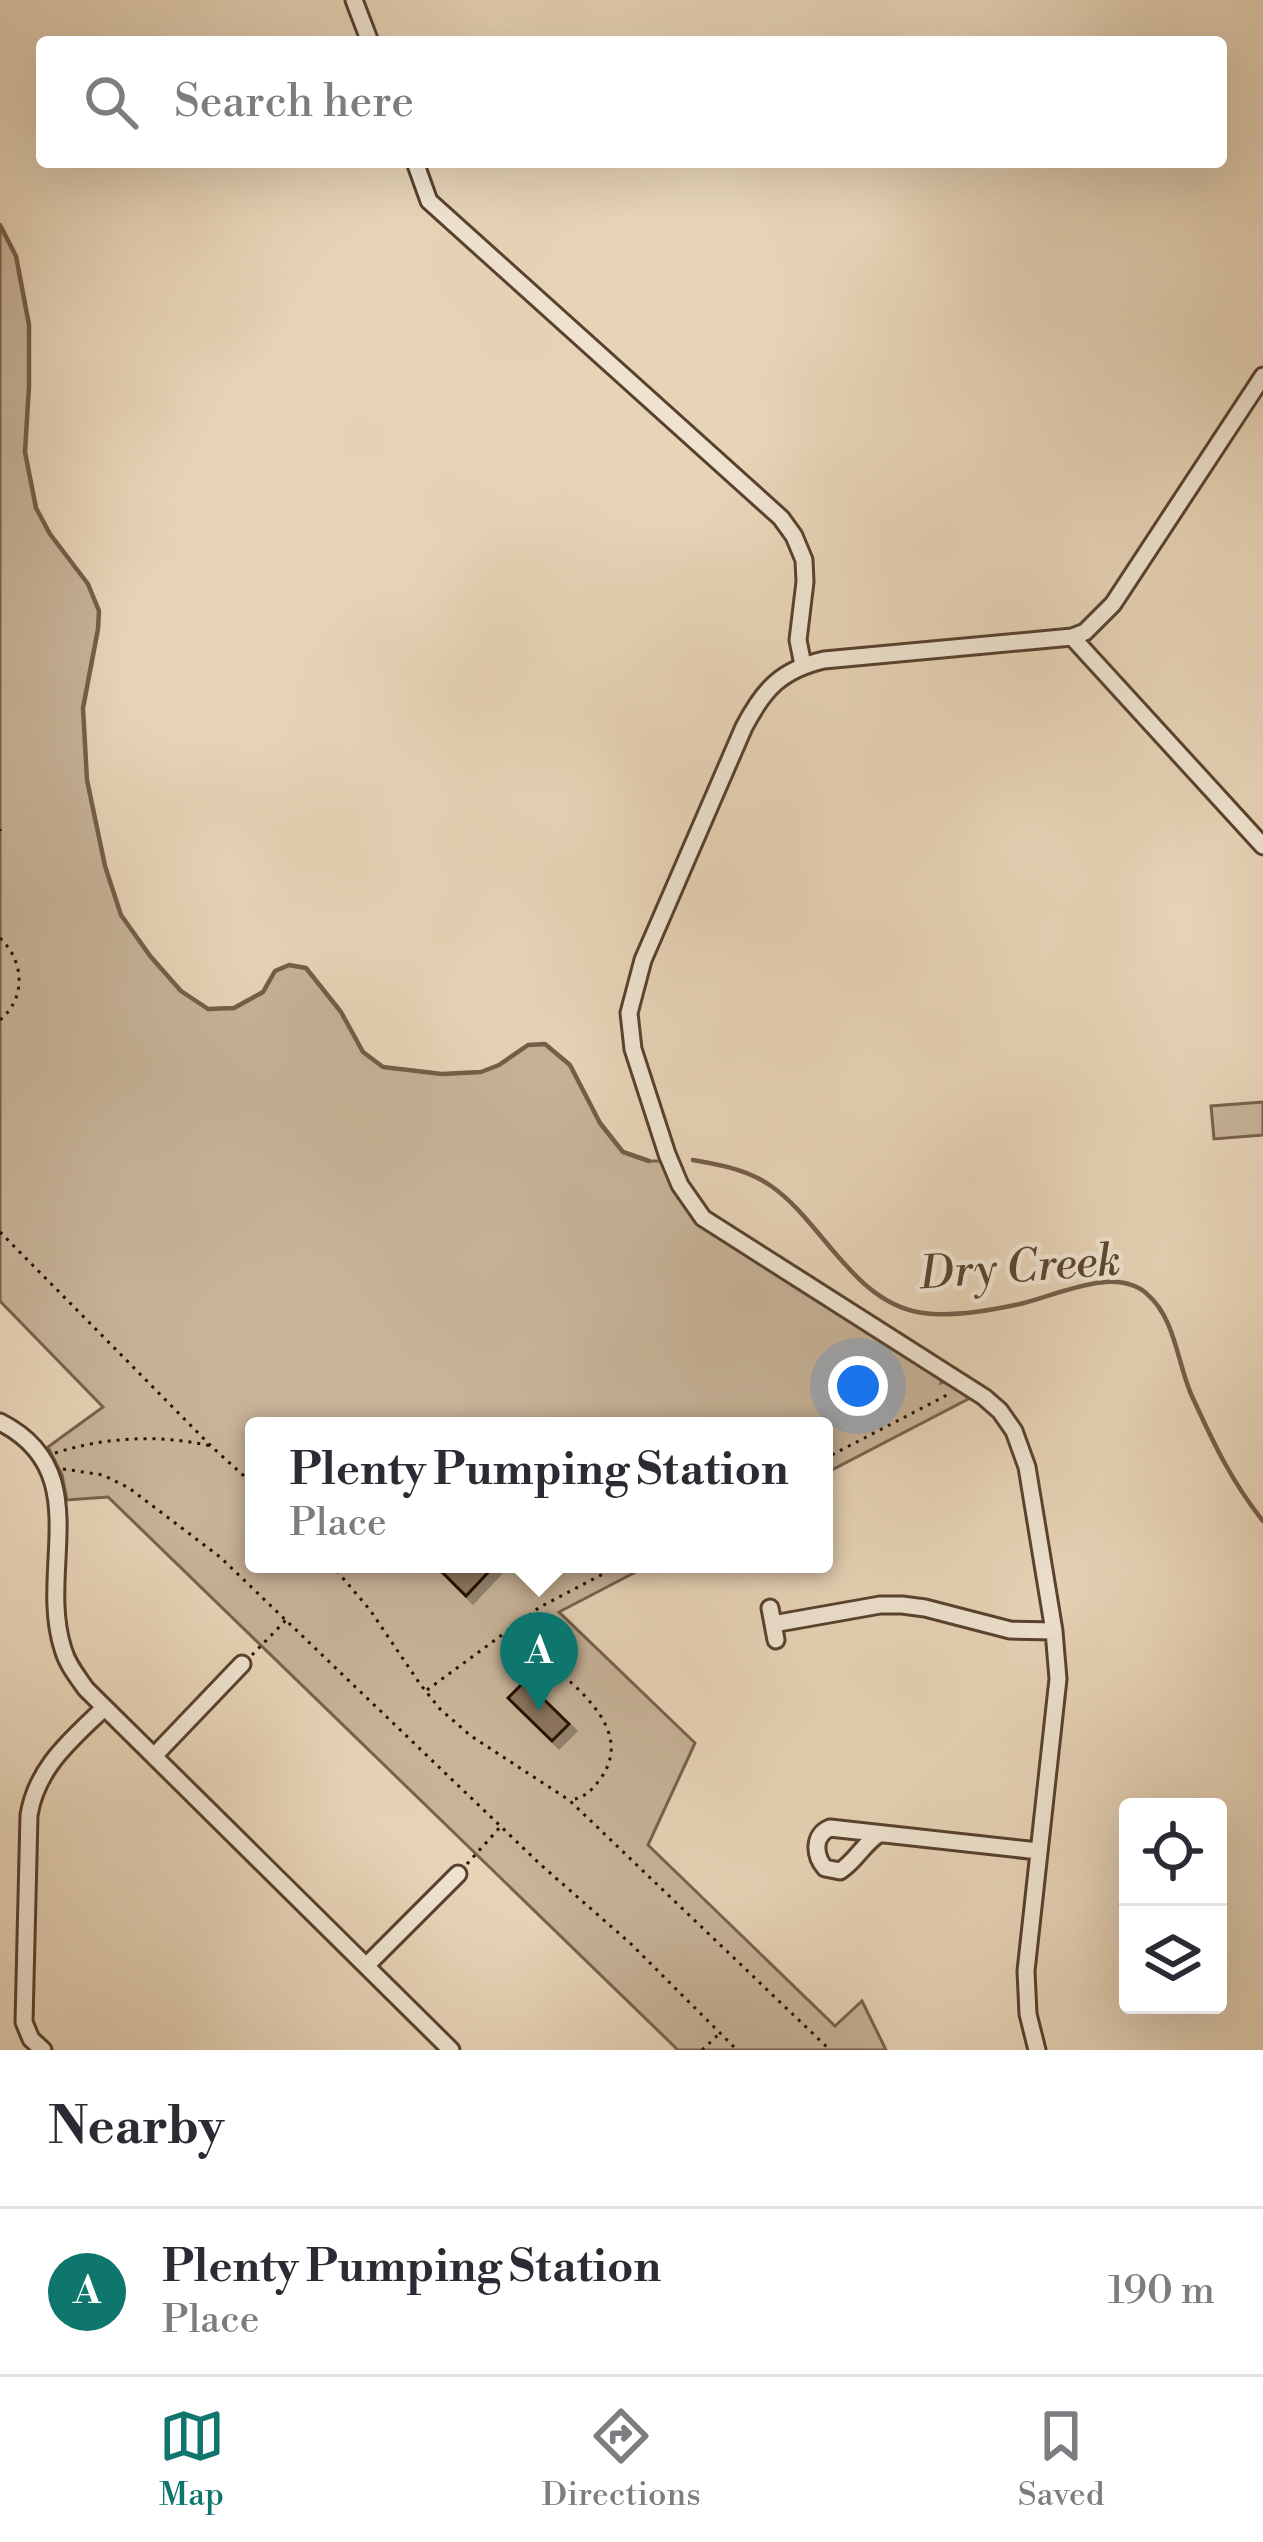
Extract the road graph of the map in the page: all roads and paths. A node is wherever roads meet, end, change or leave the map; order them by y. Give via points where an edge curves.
1 (354, 0) edge
2 (368, 36) edge
3 (417, 168) edge
4 (1263, 376) edge
5 (1072, 638) junction
6 (803, 665) junction
7 (1263, 846) edge
8 (0, 938) edge
9 (0, 1020) edge
10 (0, 1232) edge
11 (963, 1383) junction
12 (0, 1422) edge
13 (212, 1447) junction
14 (833, 1454) edge
15 (46, 1464) junction
16 (245, 1477) edge
17 (339, 1573) edge
18 (605, 1573) edge
19 (286, 1620) junction
20 (773, 1624) dead end
21 (1054, 1631) junction
22 (536, 1652) dead end
23 (242, 1664) joint
24 (425, 1692) junction
25 (104, 1708) junction
26 (154, 1756) junction
27 (569, 1800) junction
28 (501, 1826) junction
29 (879, 1834) dead end
30 (1038, 1851) junction
31 (458, 1874) joint
32 (366, 1966) junction
33 (720, 2033) junction
34 (43, 2050) edge
35 (451, 2050) edge
36 (702, 2050) edge
37 (737, 2050) edge
38 (830, 2050) edge
39 (1037, 2050) edge

1 - 2 street
3 - 6 street via 429,201 782,518 804,560
4 - 5 street via 1113,604
5 - 6 street
5 - 7 street
6 - 11 street via 780,678 744,727 635,982 633,1049 680,1185 704,1218
8 - 9 path via 20,983 13,1009
10 - 13 path
11 - 14 path
11 - 21 street via 1000,1411 1020,1445
12 - 15 street
13 - 15 path via 145,1438 92,1443
13 - 16 path
15 - 19 path via 104,1474 129,1488
15 - 25 street via 58,1496 59,1635 71,1668
17 - 24 path
18 - 24 path via 540,1607
19 - 23 path
19 - 28 path
20 - 21 street via 902,1605 1010,1630
21 - 30 street via 1058,1679
22 - 27 path via 588,1698 612,1743 592,1791
23 - 26 street
24 - 27 path via 471,1736
25 - 26 street
25 - 34 street via 48,1766 32,1796 25,2022
26 - 32 street
27 - 38 path
28 - 31 path
28 - 33 path
29 - 30 street
30 - 39 street via 1025,1992
31 - 32 street
32 - 35 street
33 - 36 path
33 - 37 path

